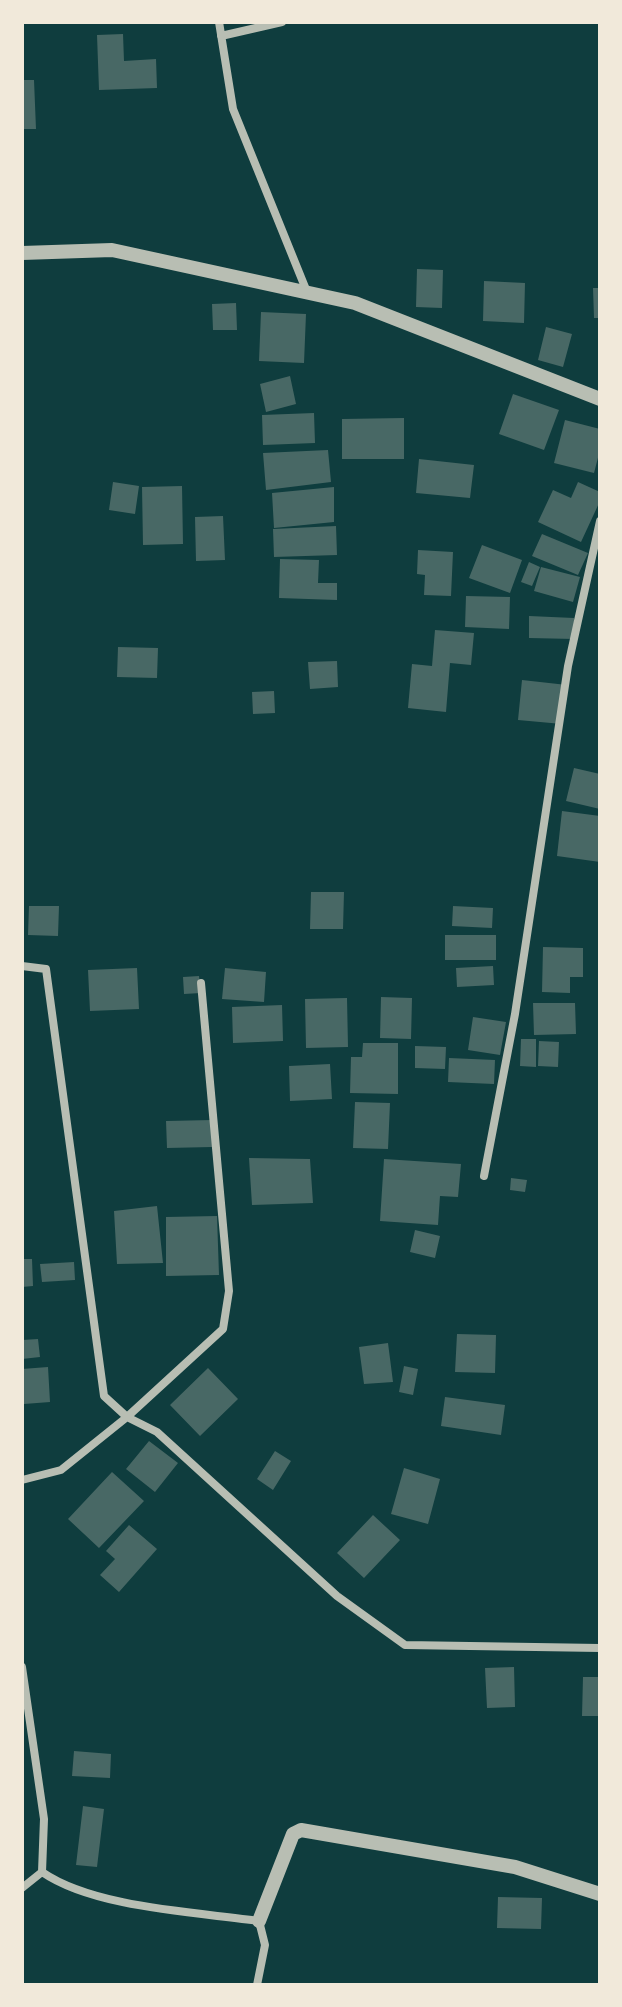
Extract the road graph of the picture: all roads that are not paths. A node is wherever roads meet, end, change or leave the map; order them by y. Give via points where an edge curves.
1 (219, 22) edge
2 (282, 22) edge
3 (221, 36) junction
4 (22, 253) edge
5 (307, 292) junction
6 (600, 399) edge
7 (600, 521) edge
8 (22, 966) edge
9 (201, 983) dead end
10 (484, 1176) dead end
11 (127, 1417) junction
12 (22, 1480) edge
13 (600, 1648) edge
14 (22, 1667) edge
15 (42, 1872) junction
16 (22, 1888) edge
17 (600, 1894) edge
18 (259, 1921) junction
19 (257, 1985) edge

1 - 3 street
2 - 3 street
3 - 5 street via 233,109
4 - 5 street via 112,250
5 - 6 street via 355,303
7 - 10 street via 568,666 515,1014
8 - 11 street via 46,969 104,1396
9 - 11 street via 229,1291 223,1329
11 - 12 street via 61,1470
11 - 13 street via 157,1432 337,1596 405,1645
14 - 15 street via 44,1819
15 - 16 street
15 - 18 street via 61,1885 112,1900
17 - 18 street via 515,1867 301,1830 293,1834
18 - 19 street via 265,1945

